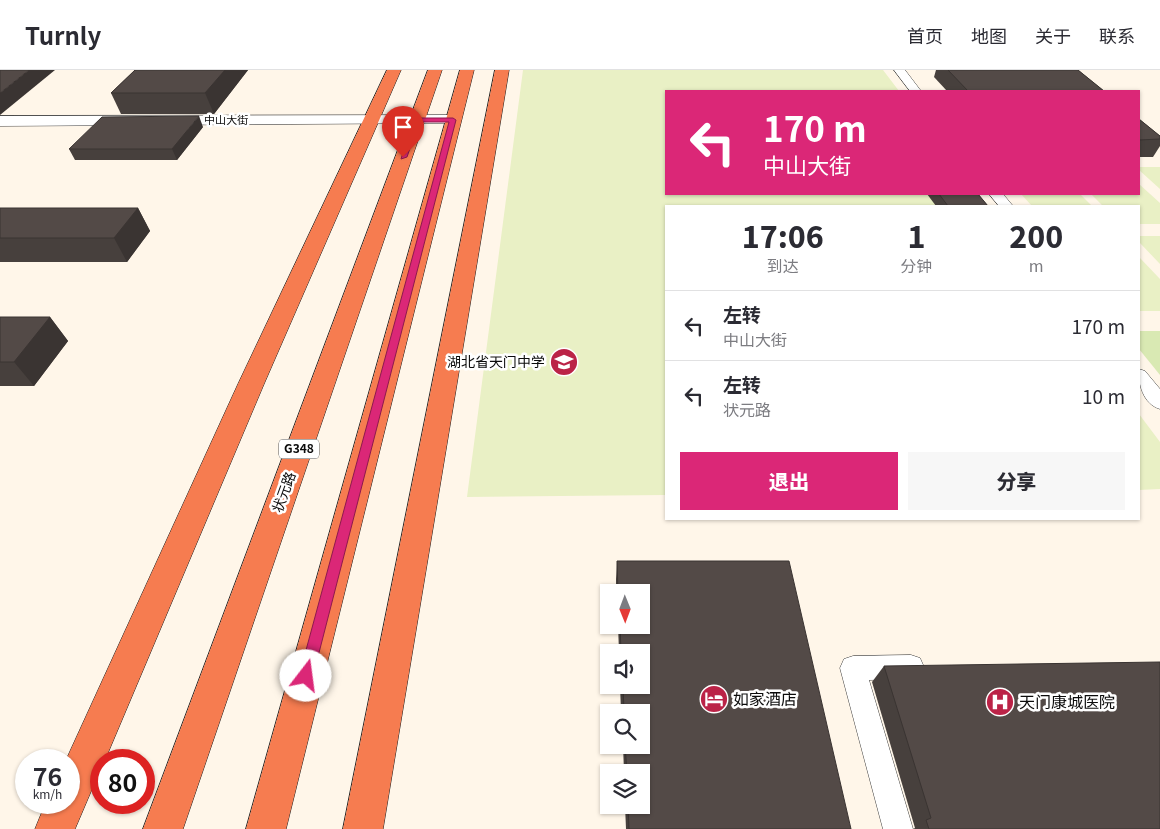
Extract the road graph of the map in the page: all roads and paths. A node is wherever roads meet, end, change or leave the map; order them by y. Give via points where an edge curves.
1 (394, 70) edge
2 (435, 70) edge
3 (467, 70) edge
4 (502, 70) edge
5 (899, 70) edge
6 (915, 90) edge
7 (0, 120) edge
8 (371, 120) junction
9 (416, 120) junction
10 (453, 120) junction
11 (997, 195) edge
12 (1005, 205) edge
13 (1140, 376) edge
14 (1160, 402) edge
15 (932, 667) edge
16 (80, 772) edge
17 (61, 814) edge
18 (55, 829) edge
19 (163, 829) edge
20 (266, 829) edge
21 (363, 829) edge
22 (898, 829) edge

1 - 8 highway
2 - 9 highway, 状元路 / G348
3 - 10 highway
4 - 21 highway
5 - 6 lane
7 - 8 street, 中山大街
8 - 9 street, 中山大街
8 - 16 highway via 250,384
9 - 10 street, 中山大街
9 - 19 highway, 状元路 / G348
10 - 20 highway
11 - 12 lane
13 - 14 lane
15 - 22 lane via 853,668
17 - 18 highway

